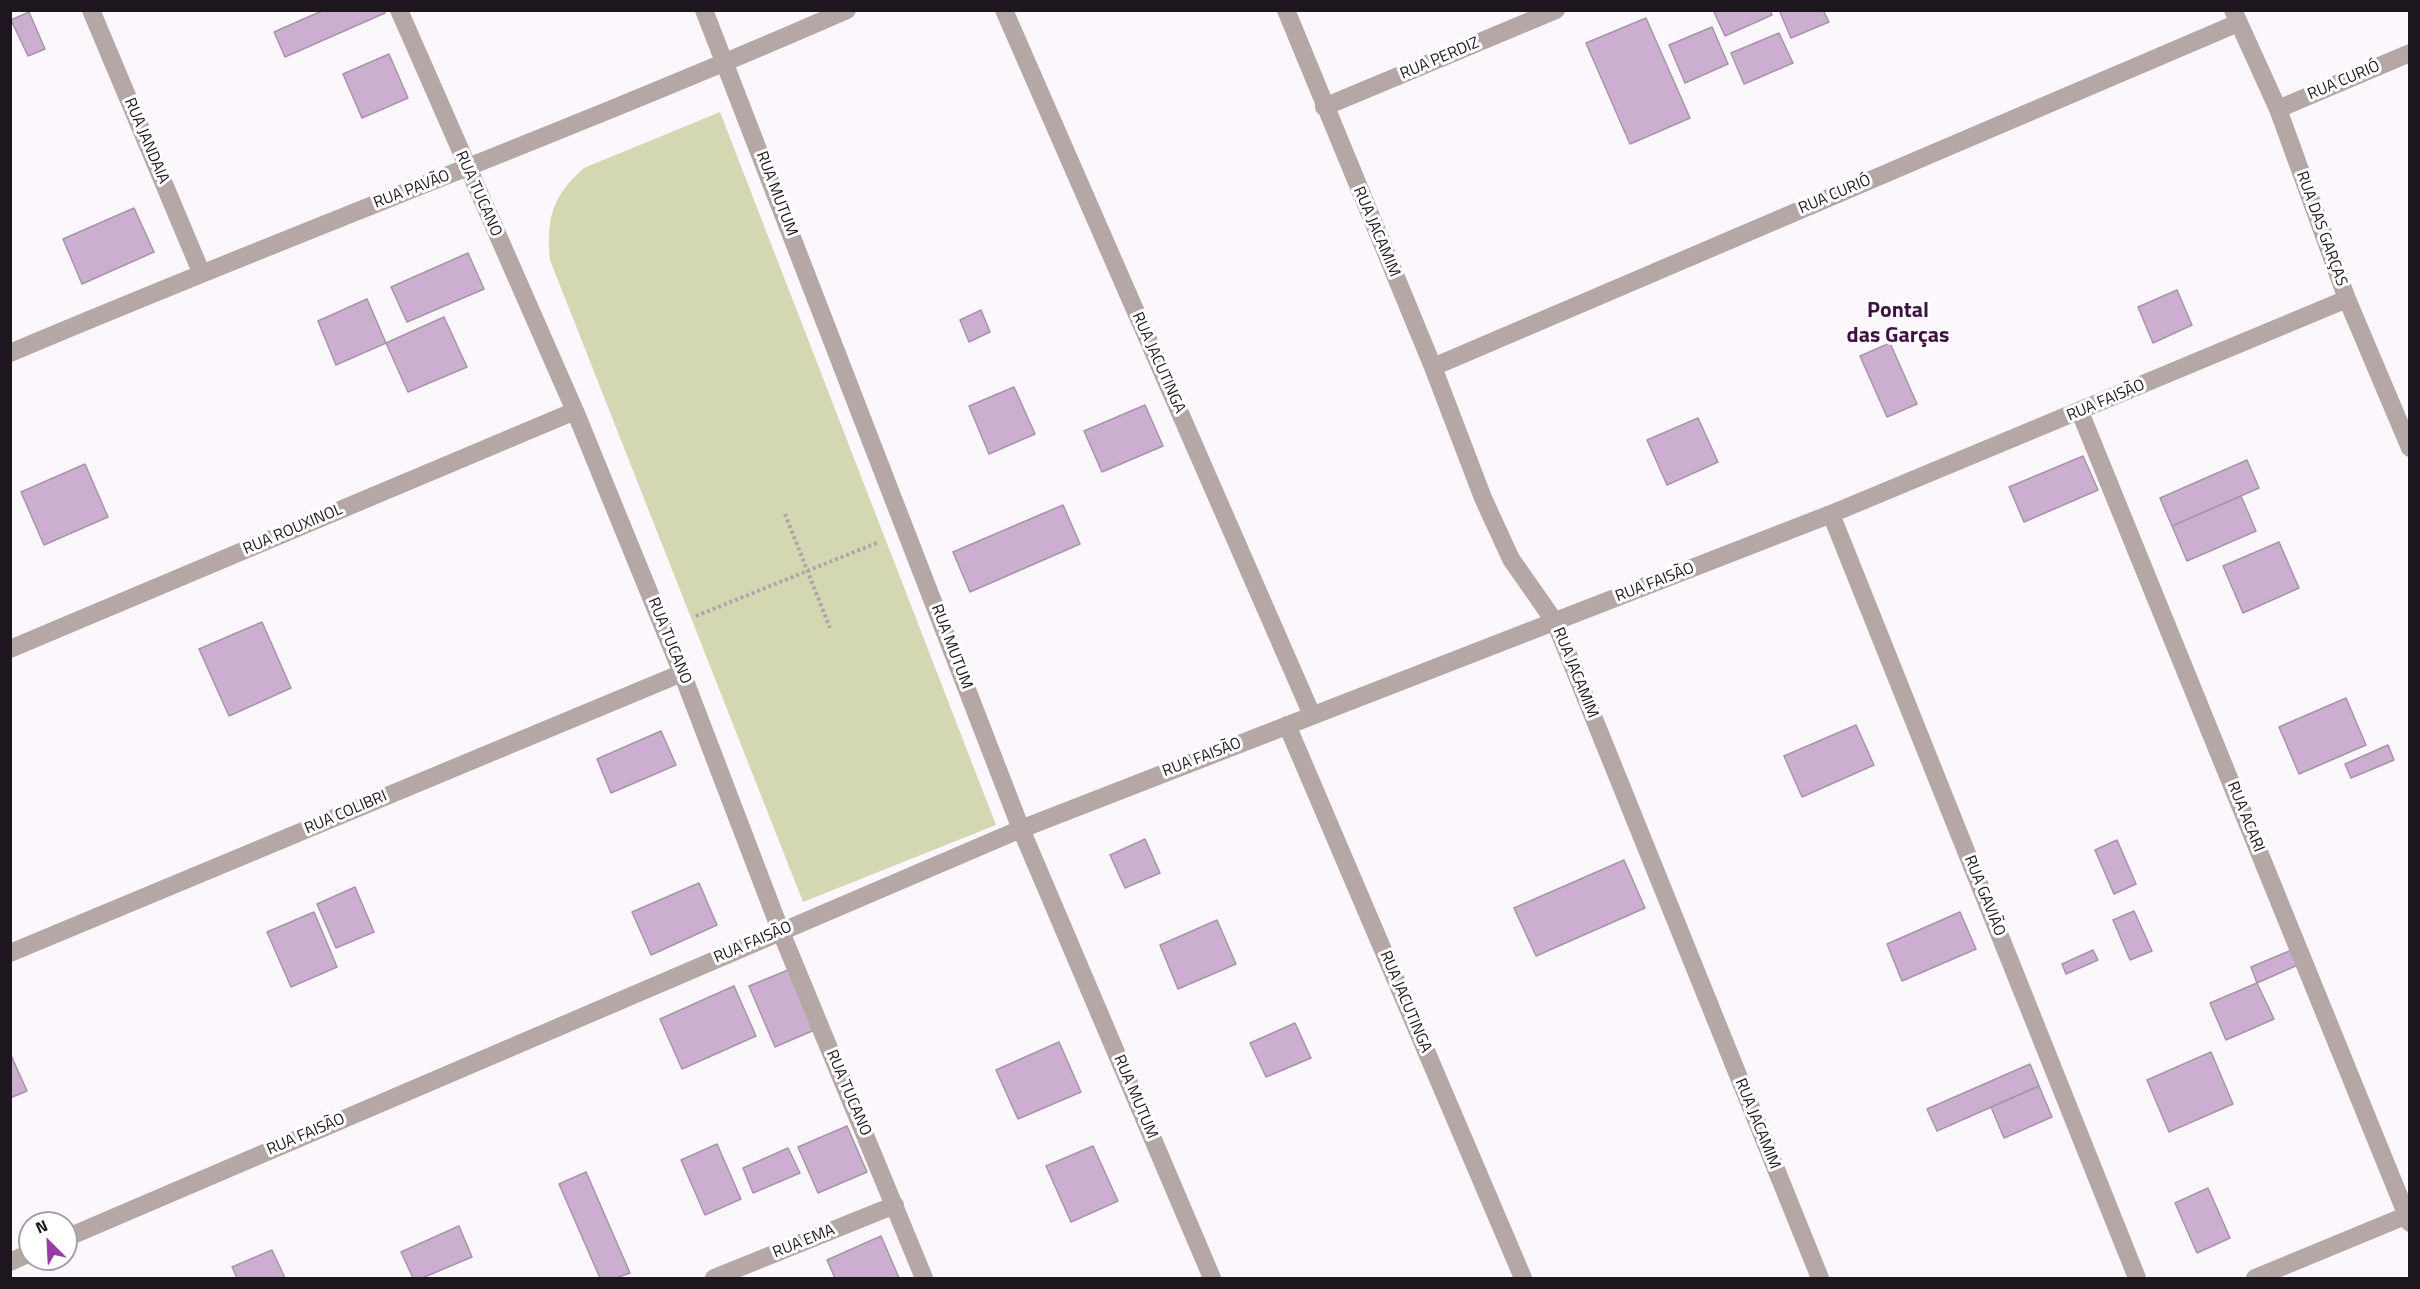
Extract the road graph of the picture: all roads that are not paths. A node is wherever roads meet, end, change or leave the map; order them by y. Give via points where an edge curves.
1 (91, 10) edge
2 (399, 10) edge
3 (704, 10) edge
4 (847, 10) edge
5 (1004, 10) edge
6 (1286, 10) edge
7 (1556, 10) edge
8 (2235, 17) edge
9 (2409, 53) edge
10 (726, 63) junction
11 (1324, 107) junction
12 (2278, 109) junction
13 (466, 168) junction
14 (201, 272) junction
15 (2347, 299) junction
16 (10, 353) edge
17 (1433, 367) junction
18 (575, 411) junction
19 (2080, 412) junction
20 (2409, 448) edge
21 (1831, 514) junction
22 (1555, 622) junction
23 (10, 649) edge
24 (682, 673) junction
25 (1312, 715) junction
26 (1287, 725) junction
27 (1021, 829) junction
28 (781, 932) junction
29 (10, 953) edge
30 (895, 1205) junction
31 (2408, 1217) edge
32 (78, 1233) edge
33 (714, 1278) edge
34 (924, 1278) edge
35 (1212, 1278) edge
36 (1523, 1278) edge
37 (1820, 1278) edge
38 (2137, 1278) edge
39 (2255, 1278) edge

1 - 14 street, RUA JANDAIA
2 - 13 street, RUA TUCANO
3 - 10 street, RUA MUTUM
4 - 10 street, RUA PAVÃO
5 - 25 street, RUA JACUTINGA
6 - 11 street, RUA JACAMIM
7 - 11 street, RUA PERDIZ
8 - 12 street, RUA DAS GARÇAS
8 - 17 street, RUA CURIÓ
9 - 12 street, RUA CURIÓ
10 - 13 street, RUA PAVÃO
10 - 27 street, RUA MUTUM
11 - 17 street, RUA JACAMIM
12 - 15 street, RUA DAS GARÇAS
13 - 14 street, RUA PAVÃO
13 - 18 street, RUA TUCANO
14 - 16 street, RUA PAVÃO
15 - 19 street, RUA FAISÃO
15 - 20 street, RUA DAS GARÇAS
17 - 22 street, RUA JACAMIM via 1511,559
18 - 23 street, RUA ROUXINOL
18 - 24 street, RUA TUCANO
19 - 21 street, RUA FAISÃO
19 - 31 street, RUA ACARI
21 - 22 street, RUA FAISÃO
21 - 38 street, RUA GAVIÃO
22 - 25 street, RUA FAISÃO
22 - 37 street, RUA JACAMIM
24 - 28 street, RUA TUCANO
24 - 29 street, RUA COLIBRI
25 - 26 street, RUA FAISÃO
26 - 27 street, RUA FAISÃO
26 - 36 street, RUA JACUTINGA
27 - 28 street, RUA FAISÃO
27 - 35 street, RUA MUTUM
28 - 30 street, RUA TUCANO
28 - 32 street, RUA FAISÃO
30 - 33 street, RUA EMA
30 - 34 street, RUA TUCANO
31 - 39 street

